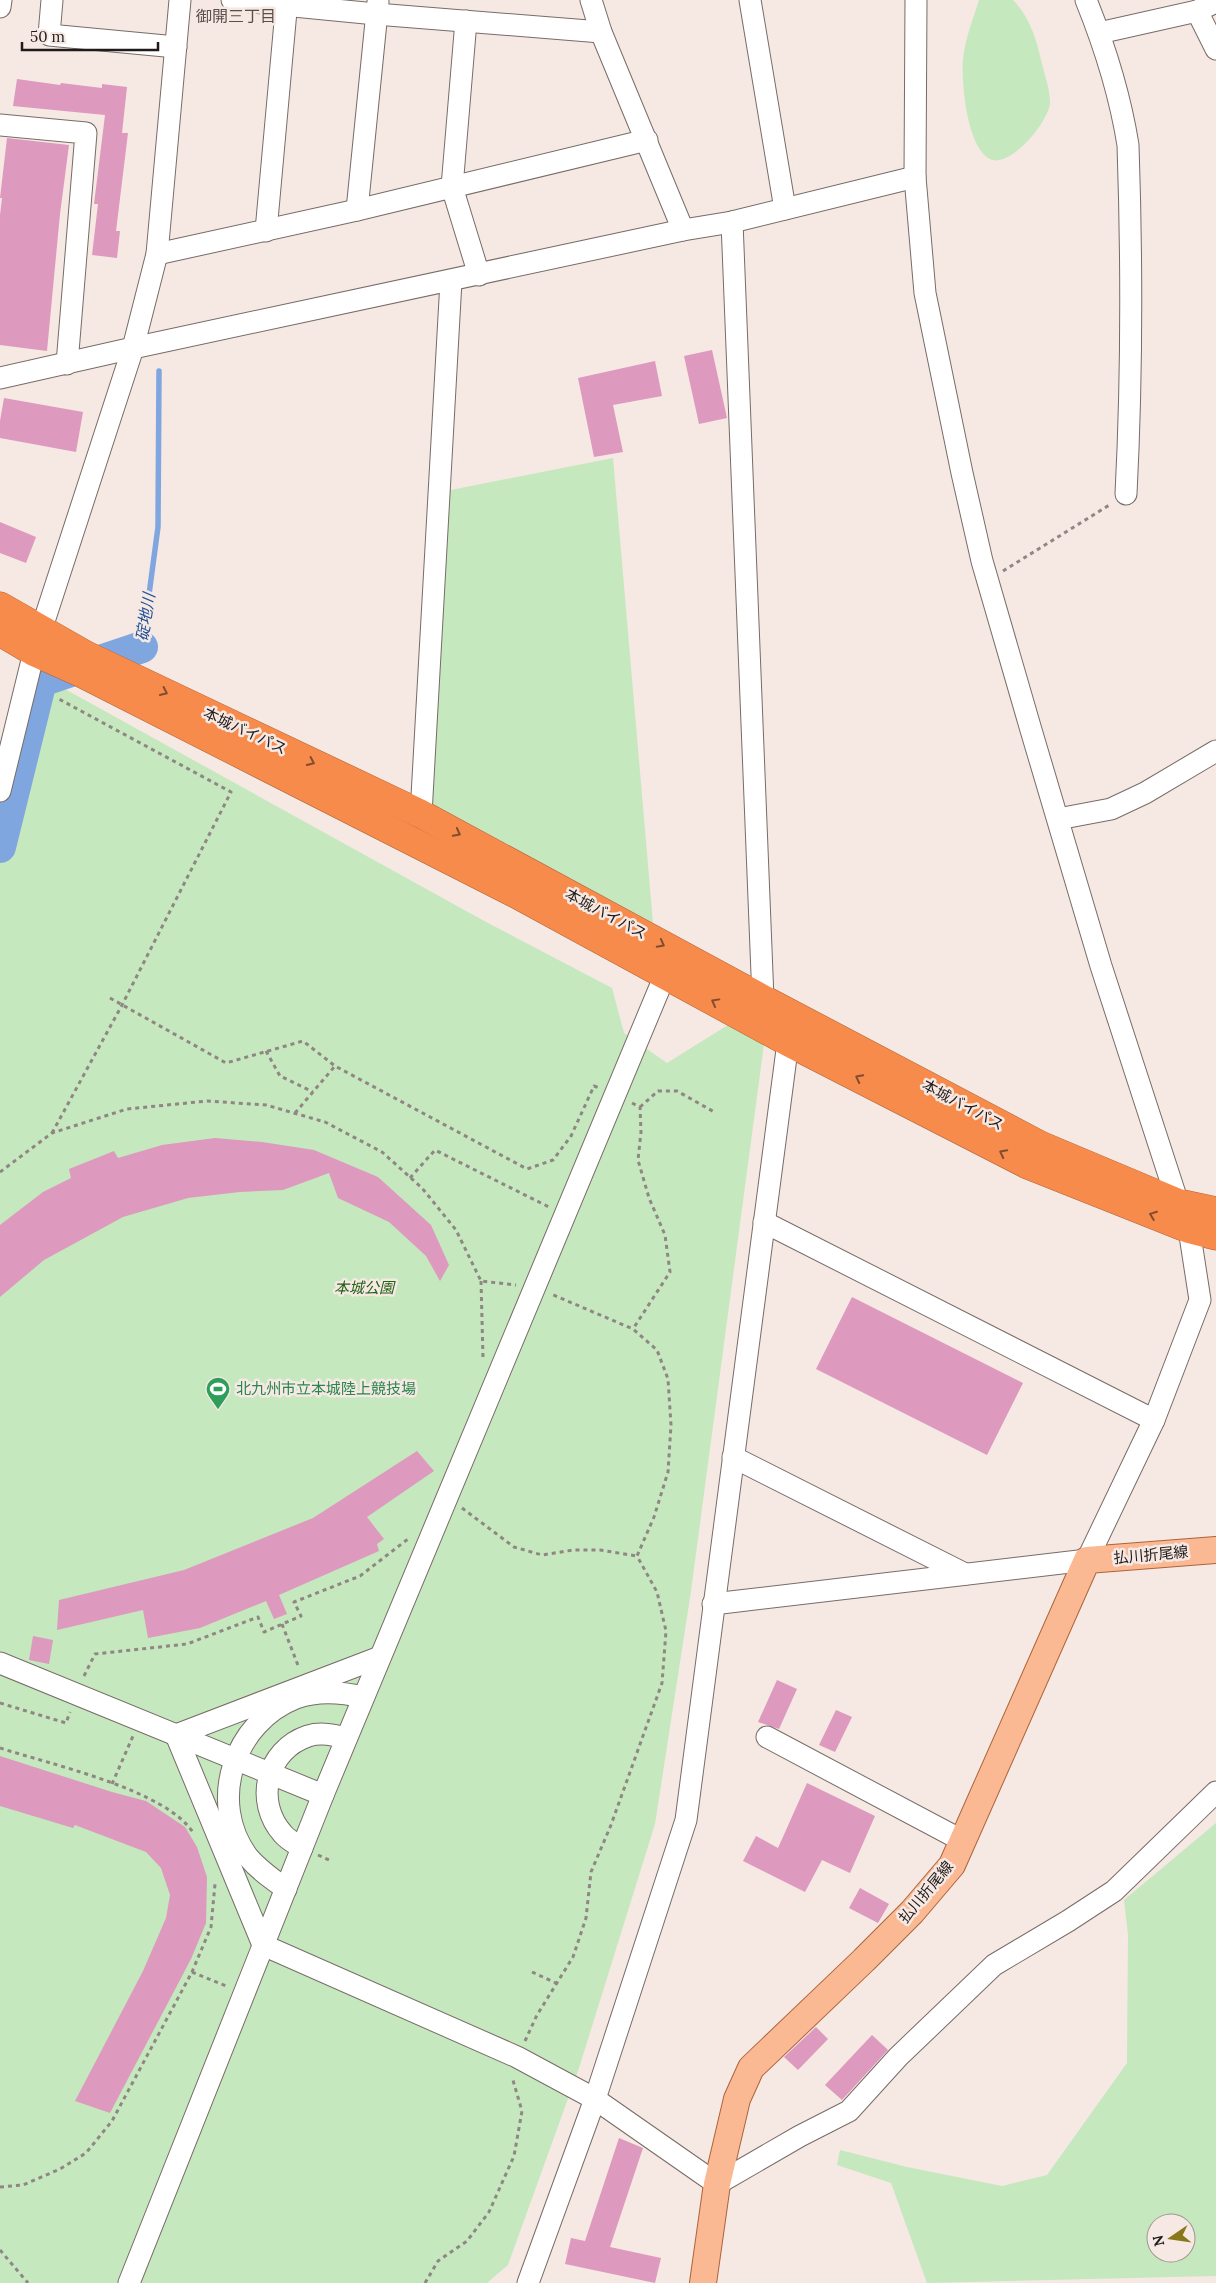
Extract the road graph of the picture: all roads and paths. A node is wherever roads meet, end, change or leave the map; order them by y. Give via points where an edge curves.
1 (0, 0) edge
2 (52, 0) edge
3 (180, 0) edge
4 (232, 0) edge
5 (591, 0) edge
6 (750, 0) edge
7 (916, 0) edge
8 (1086, 0) edge
9 (1216, 2) edge
10 (286, 3) edge
11 (0, 7) edge
12 (377, 7) edge
13 (1197, 12) junction
14 (466, 20) junction
15 (601, 32) junction
16 (1100, 33) junction
17 (176, 47) junction
18 (1216, 49) edge
19 (0, 125) edge
20 (647, 140) junction
21 (915, 177) junction
22 (452, 187) junction
23 (785, 209) junction
24 (357, 210) junction
25 (732, 222) junction
26 (683, 230) junction
27 (266, 231) junction
28 (157, 254) junction
29 (478, 275) junction
30 (451, 280) junction
31 (133, 348) junction
32 (67, 364) junction
33 (0, 378) edge
34 (1126, 494) joint
35 (987, 581) junction
36 (0, 606) edge
37 (0, 632) edge
38 (38, 641) junction
39 (116, 680) junction
40 (57, 698) dead end
41 (1216, 751) edge
42 (0, 791) edge
43 (421, 814) junction
44 (1058, 819) junction
45 (665, 975) junction
46 (110, 998) dead end
47 (763, 999) junction
48 (122, 1005) junction
49 (788, 1042) junction
50 (266, 1051) junction
51 (335, 1066) junction
52 (313, 1092) junction
53 (615, 1096) junction
54 (640, 1107) junction
55 (716, 1112) dead end
56 (294, 1113) junction
57 (52, 1133) junction
58 (0, 1172) edge
59 (410, 1178) junction
60 (1178, 1203) junction
61 (1216, 1211) edge
62 (565, 1216) junction
63 (764, 1222) junction
64 (1189, 1228) junction
65 (1216, 1236) edge
66 (481, 1281) junction
67 (535, 1288) junction
68 (633, 1329) junction
69 (484, 1366) dead end
70 (1154, 1420) junction
71 (733, 1457) junction
72 (448, 1496) junction
73 (410, 1536) dead end
74 (1216, 1550) edge
75 (636, 1556) junction
76 (1087, 1560) junction
77 (965, 1574) junction
78 (714, 1604) junction
79 (282, 1624) junction
80 (380, 1657) junction
81 (0, 1663) edge
82 (305, 1686) junction
83 (74, 1694) junction
84 (363, 1697) junction
85 (0, 1703) edge
86 (140, 1721) junction
87 (176, 1736) junction
88 (767, 1737) dead end
89 (346, 1738) junction
90 (0, 1748) edge
91 (234, 1760) junction
92 (269, 1774) junction
93 (112, 1784) junction
94 (1216, 1792) edge
95 (323, 1796) junction
96 (196, 1838) dead end
97 (963, 1841) junction
98 (302, 1848) junction
99 (213, 1876) dead end
100 (286, 1889) junction
101 (264, 1945) junction
102 (192, 1972) junction
103 (532, 1972) dead end
104 (556, 1983) junction
105 (244, 1994) junction
106 (517, 2057) junction
107 (595, 2099) junction
108 (717, 2184) junction
109 (0, 2187) edge
110 (0, 2250) edge
111 (28, 2283) edge
112 (129, 2283) edge
113 (425, 2283) edge
114 (528, 2283) edge
115 (703, 2283) edge

1 - 11 street
2 - 17 street via 49,35
3 - 17 street
4 - 10 street
5 - 15 street
6 - 23 street
7 - 21 street
8 - 16 street
9 - 13 street
10 - 12 street
10 - 27 street
12 - 14 street
12 - 24 street
13 - 16 street
13 - 18 street
14 - 15 street
14 - 22 street
15 - 20 street
16 - 34 street via 1128,145 1132,284
17 - 28 street
19 - 32 street via 86,133
20 - 22 street
20 - 26 street
21 - 23 street
21 - 35 street via 925,293
22 - 24 street
22 - 29 street
23 - 25 street
24 - 27 street
25 - 26 street
25 - 47 street
26 - 29 street
27 - 28 street
28 - 31 street
29 - 30 street
30 - 31 street
30 - 43 street
31 - 32 street
31 - 38 street
32 - 33 street
34 - 35 path
35 - 44 street
36 - 38 highway, 本城バイパス
37 - 38 highway, 本城バイパス
38 - 39 highway, 本城バイパス
38 - 39 highway, 本城バイパス via 86,655
38 - 42 street
39 -> 43 highway, 本城バイパス
39 - 45 highway, 本城バイパス
40 - 48 path via 231,792
41 - 44 street via 1111,809
43 -> 47 highway, 本城バイパス
44 - 60 street via 1101,966
49 -> 45 highway, 本城バイパス
45 - 53 street
46 - 48 path
47 - 60 highway, 本城バイパス via 1040,1145
48 - 50 path via 226,1063
48 - 57 path
49 - 63 street
64 -> 49 highway, 本城バイパス via 1028,1165
50 - 51 path via 303,1041
50 - 52 path via 280,1076
51 - 52 path
51 - 53 path via 527,1169 553,1160 571,1136 594,1086
52 - 56 path
53 - 54 path
53 - 62 street
54 - 55 path via 658,1091 677,1091
54 - 68 path via 638,1160 649,1198 665,1235 670,1272
56 - 57 path via 266,1105 207,1101 127,1109
56 - 59 path via 325,1122 382,1152
57 - 58 path
59 - 62 path via 436,1150
59 - 66 path via 456,1230
60 - 61 highway, 本城バイパス
60 - 64 street
62 - 67 street
63 - 70 street
63 - 71 street
64 - 65 highway, 本城バイパス
64 - 70 street via 1200,1300
66 - 67 path
66 - 69 path
67 - 68 path
67 - 72 street
68 - 75 path via 657,1350 668,1379 671,1425 668,1472 654,1517
70 - 76 street
71 - 77 street
71 - 78 street
72 - 75 path via 514,1547 542,1555 600,1550
72 - 80 street
73 - 79 path via 360,1576 294,1602 301,1616
74 - 76 main road, 払川折尾線
75 - 104 path via 657,1592 666,1632 662,1683 591,1872 586,1918 573,1957
76 - 77 street
76 - 97 main road, 払川折尾線
77 - 78 street
78 - 107 street via 686,1820
79 - 82 path
79 - 83 path via 264,1632 258,1617 187,1644 95,1654
80 - 82 street
80 - 84 street
81 - 83 street
82 - 87 street
83 - 85 path via 66,1723
83 - 86 street
84 - 89 street
84 - 91 street via 341,1692 319,1693 283,1704 259,1722 244,1739
86 - 87 street
86 - 93 path
87 - 91 street
87 - 101 street
88 - 97 street
89 - 92 street via 328,1734 300,1740 278,1757
89 - 95 street
90 - 93 path
91 - 92 street
91 - 100 street via 229,1809 235,1834 265,1875
92 - 95 street
92 - 98 street via 266,1796 271,1817 284,1835
93 - 96 path via 166,1807 191,1829
94 - 108 street via 1114,1891 994,1965 898,2057 849,2111
95 - 98 street
97 - 108 main road, 払川折尾線 via 952,1865 912,1912 751,2068 737,2098
98 - 100 street
99 - 102 path via 211,1927
100 - 101 street
101 - 105 street
101 - 106 street
102 - 105 path
102 - 109 path via 112,2121 86,2154 23,2185
103 - 104 path
104 - 106 path
105 - 112 street
106 - 107 street
106 - 113 path via 512,2077 522,2111 514,2156 489,2212 467,2241 438,2261
107 - 108 street
107 - 114 street
108 - 115 main road, 払川折尾線
110 - 111 path

